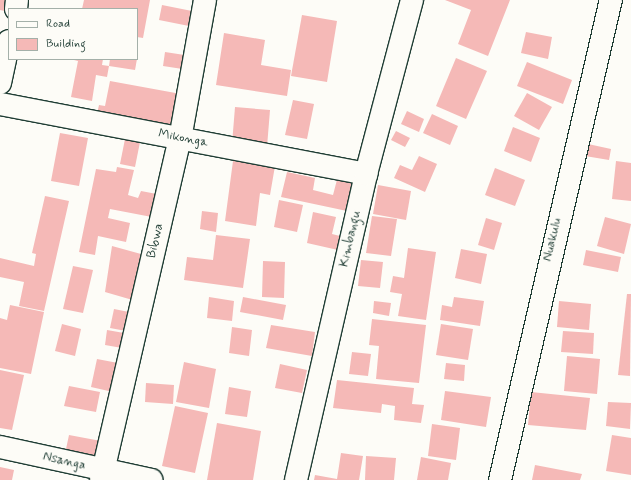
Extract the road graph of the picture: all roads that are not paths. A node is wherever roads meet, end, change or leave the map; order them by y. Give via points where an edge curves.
1 (205, 0) edge
2 (412, 0) edge
3 (611, 0) edge
4 (8, 45) edge
5 (0, 84) edge
6 (0, 104) edge
7 (180, 139) junction
8 (366, 174) junction
9 (0, 447) edge
10 (102, 476) edge
11 (152, 480) edge
12 (296, 480) edge
13 (500, 480) edge

1 - 7 street, Bibwa
2 - 8 street, Kimbangu
3 - 13 street, Nuakulu
4 - 5 street
6 - 7 street, Mikonga
7 - 8 street, Mikonga
7 - 10 street, Bibwa
8 - 12 street, Kimbangu
9 - 10 street, Nsanga
10 - 11 street, Nsanga

